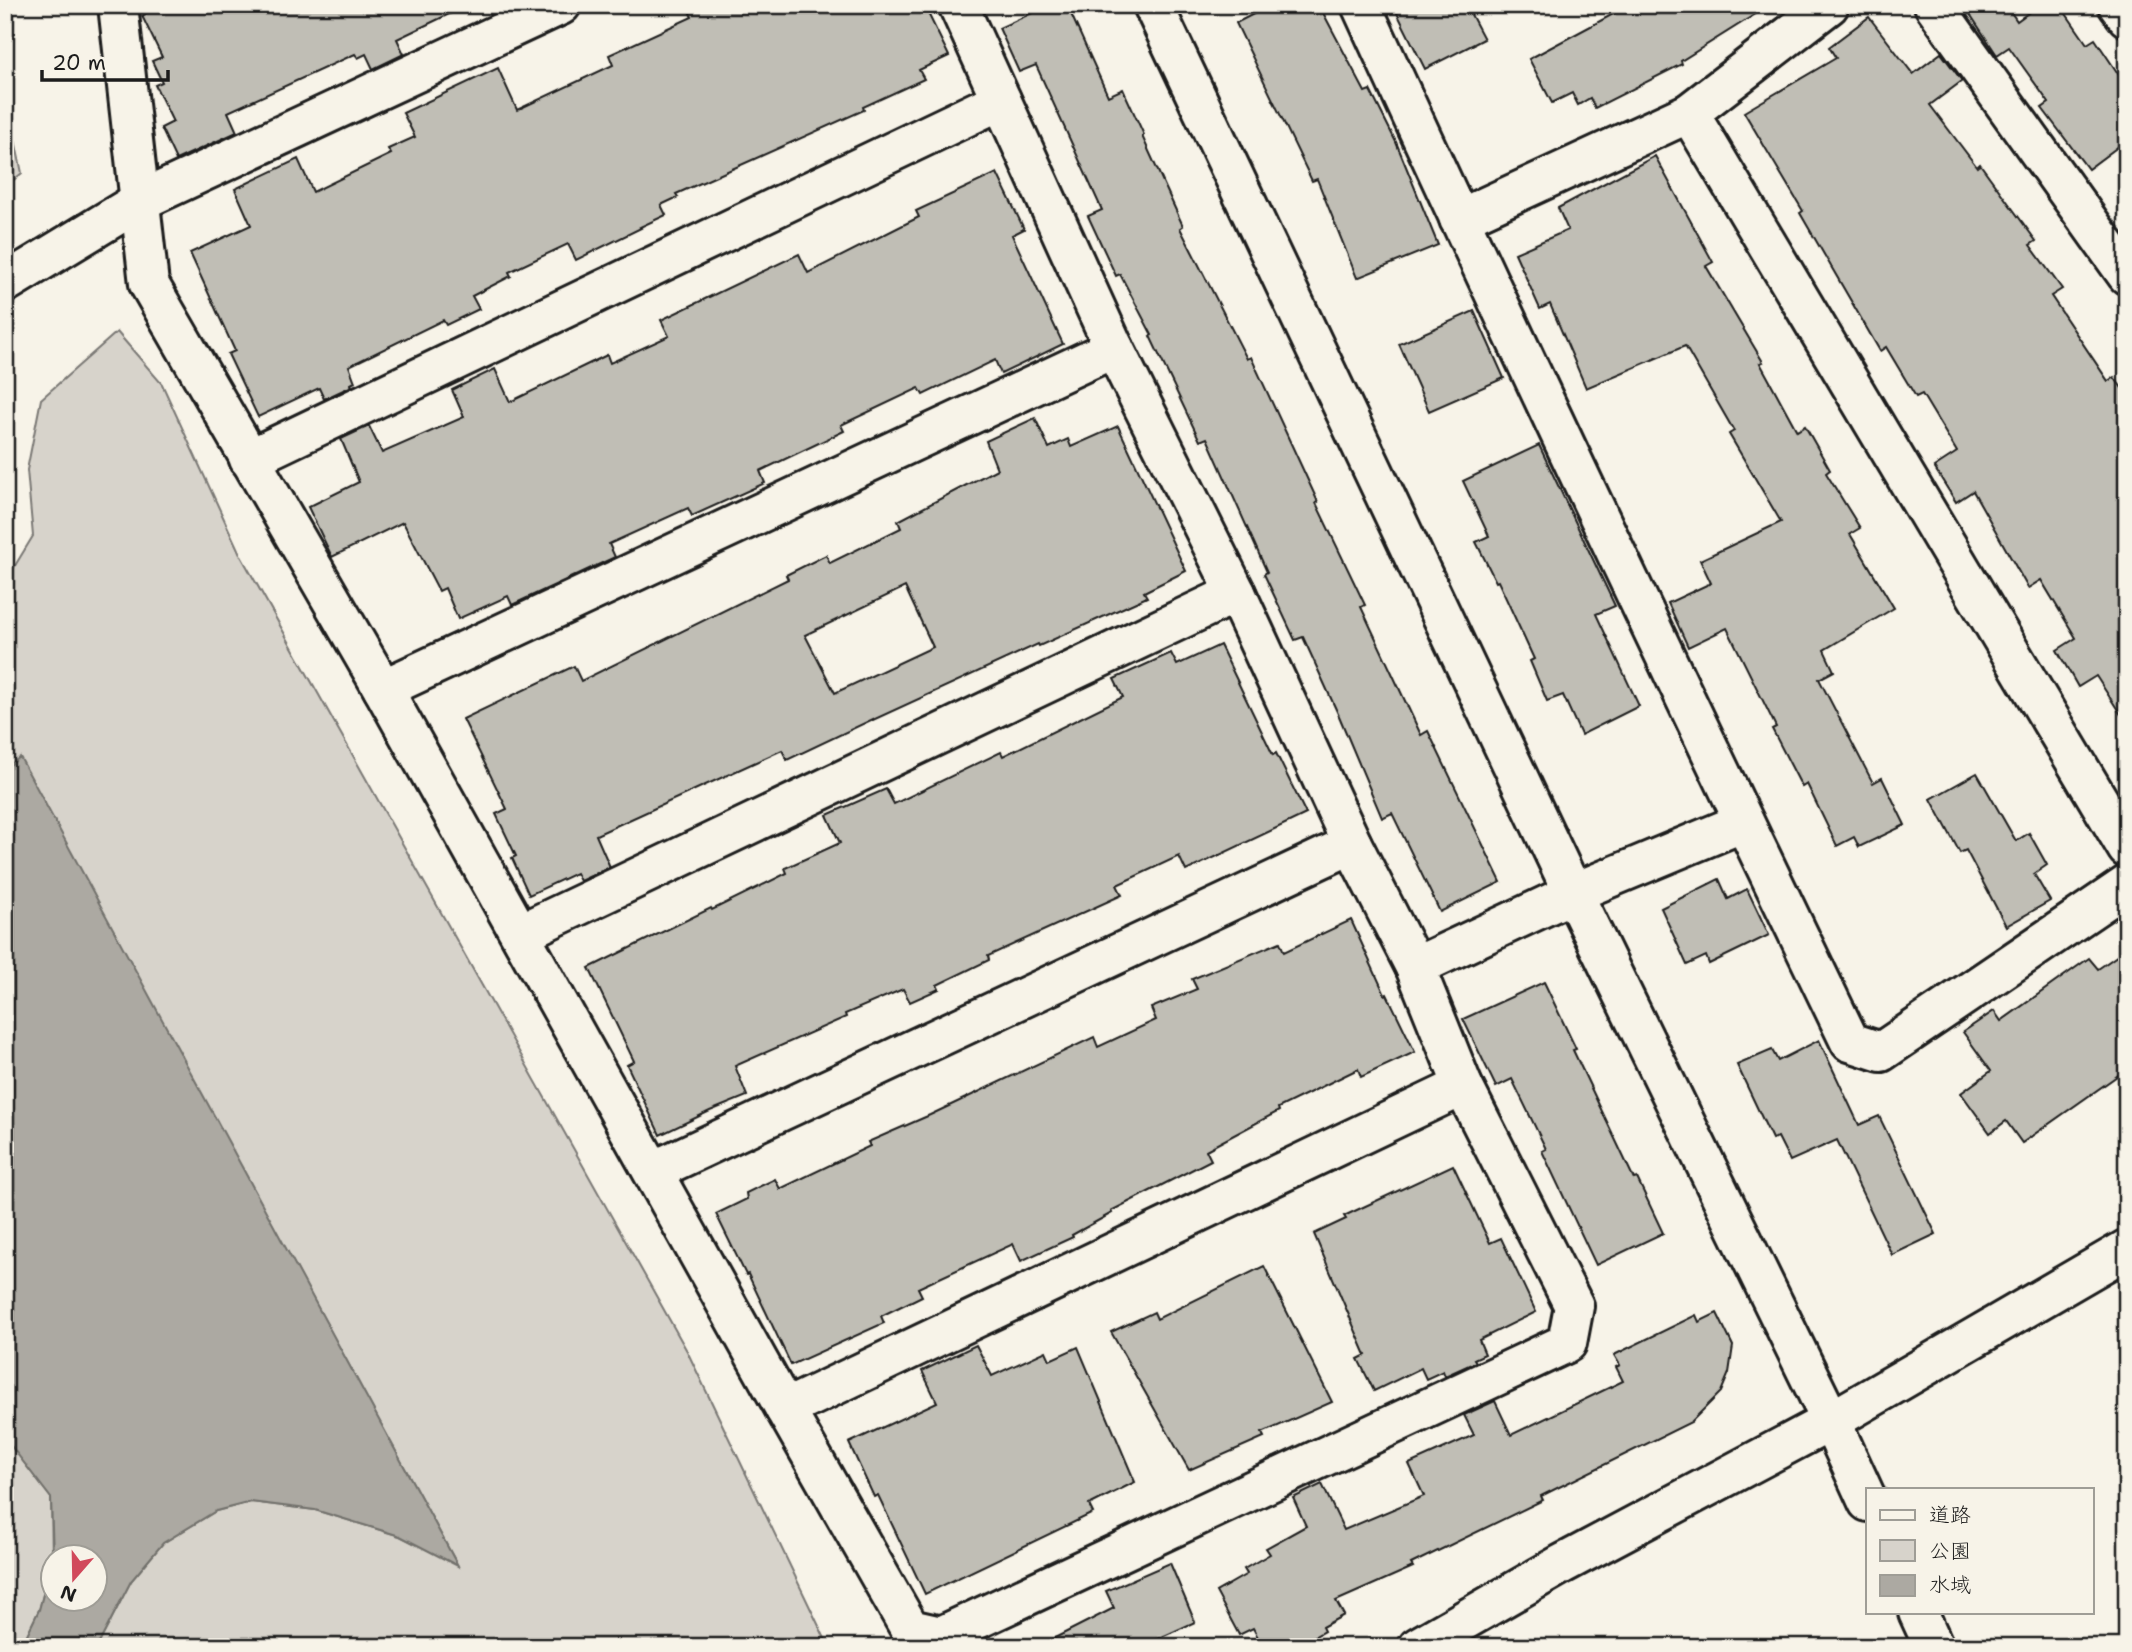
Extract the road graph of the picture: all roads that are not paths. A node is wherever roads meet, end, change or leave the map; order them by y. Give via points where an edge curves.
1 (118, 5) edge
2 (561, 5) edge
3 (958, 5) edge
4 (1153, 5) edge
5 (1361, 5) edge
6 (1829, 5) edge
7 (1934, 5) edge
8 (2118, 5) edge
9 (2127, 17) edge
10 (1001, 100) junction
11 (1689, 113) junction
12 (140, 201) junction
13 (1459, 219) junction
14 (2127, 275) edge
15 (5, 283) edge
16 (1114, 348) junction
17 (249, 458) junction
18 (1236, 593) junction
19 (383, 689) junction
20 (1744, 822) junction
21 (1352, 844) junction
22 (2127, 848) edge
23 (2127, 885) edge
24 (1573, 893) junction
25 (521, 933) junction
26 (1415, 967) junction
27 (1463, 1086) junction
28 (653, 1171) junction
29 (2127, 1248) edge
30 (785, 1409) junction
31 (1831, 1421) junction
32 (1866, 1498) edge
33 (1919, 1614) edge
34 (1418, 1647) edge
35 (1934, 1647) edge

1 - 12 street
2 - 12 street
3 - 10 street
4 - 24 street
5 - 13 street
6 - 11 street
7 - 14 street
8 - 9 street
10 - 16 street
10 - 17 street
11 - 13 street
11 - 22 street
12 - 15 street
12 - 17 street via 149,284
13 - 20 street
16 - 18 street
16 - 19 street
17 - 19 street
18 - 21 street
18 - 25 street
19 - 25 street
20 - 23 street via 1850,1042 1881,1052
20 - 24 street
21 - 26 street
21 - 28 street
24 - 26 street
24 - 31 street
25 - 28 street
26 - 27 street
27 - 30 street
27 - 30 street via 1574,1306 1567,1343 941,1636 910,1629
28 - 30 street
29 - 31 street
31 - 32 street
31 - 34 street via 1562,1563
33 - 35 street

